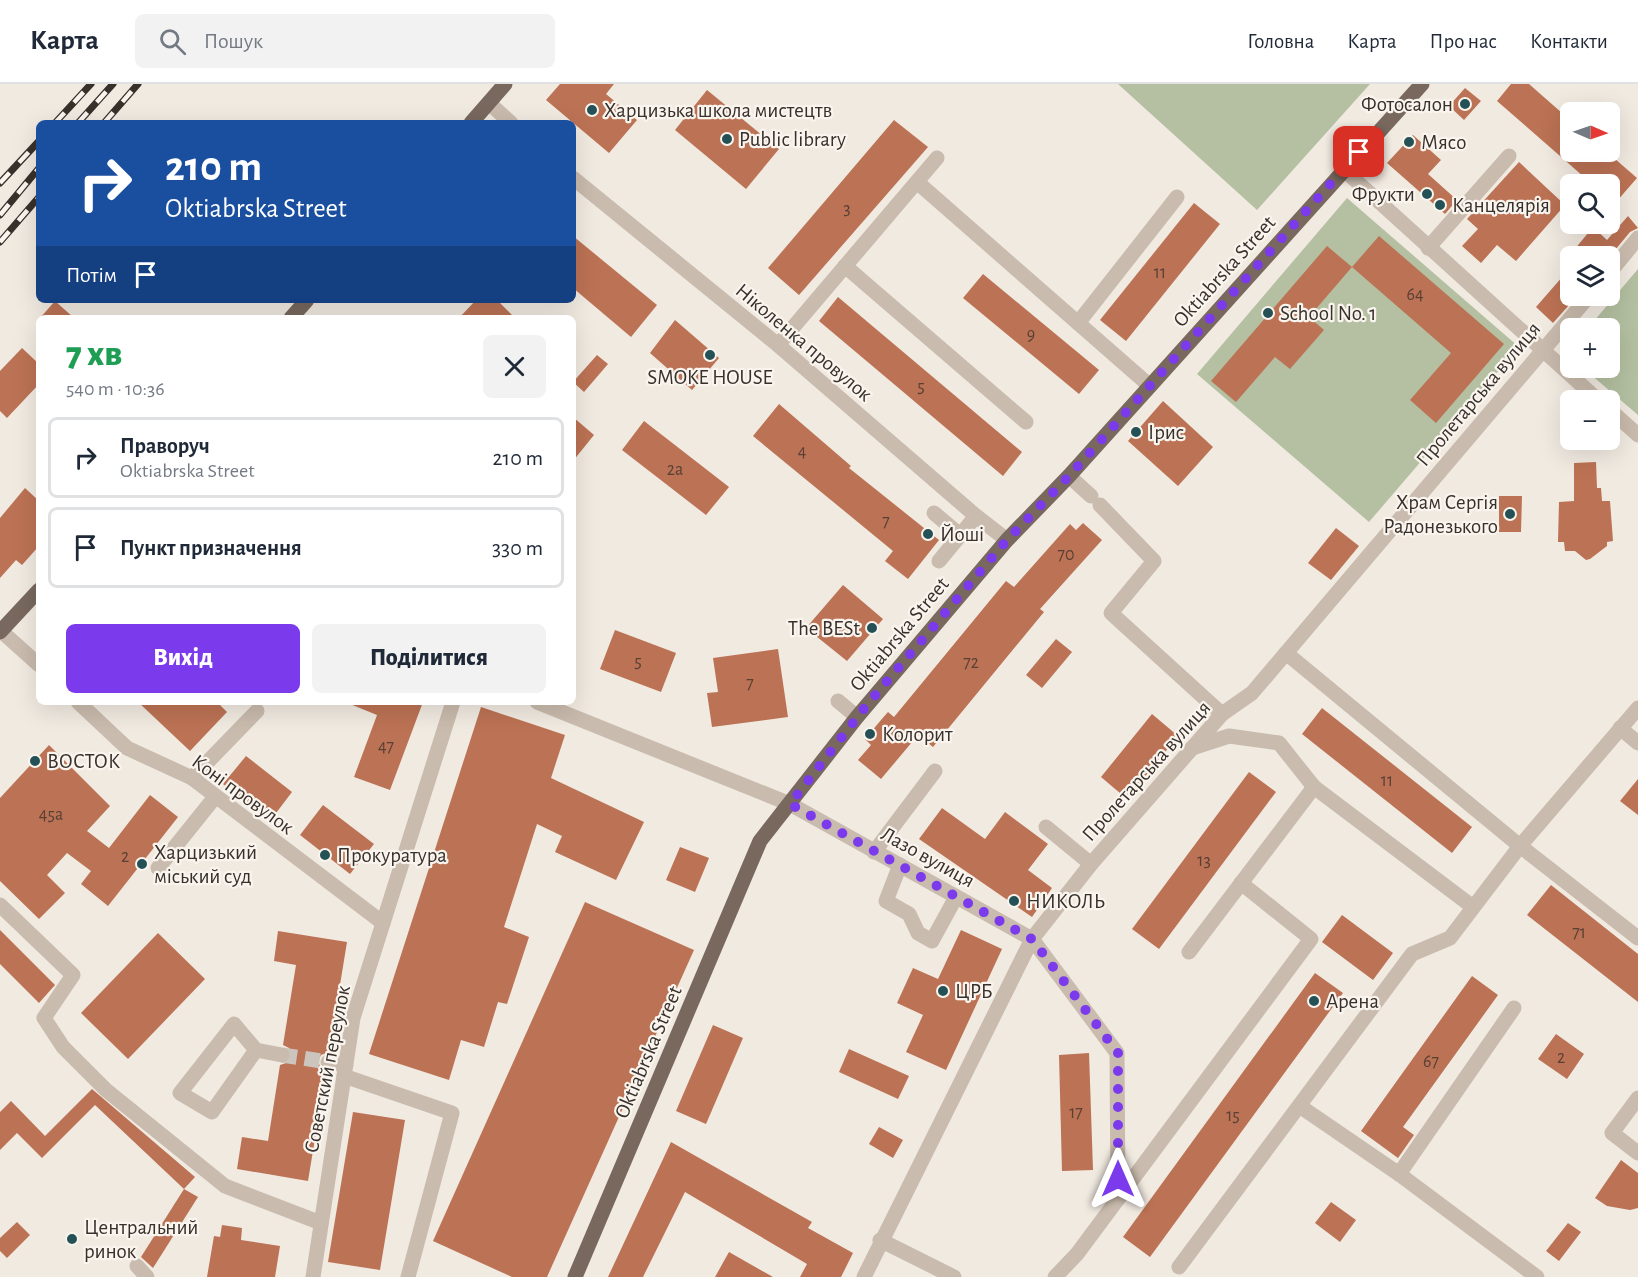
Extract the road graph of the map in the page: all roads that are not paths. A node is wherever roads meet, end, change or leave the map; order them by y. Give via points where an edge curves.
1 (504, 84) edge
2 (1422, 84) edge
3 (489, 104) junction
4 (474, 120) edge
5 (508, 120) edge
6 (1509, 156) dead end
7 (937, 158) dead end
8 (1343, 169) junction
9 (576, 180) edge
10 (916, 182) junction
11 (1177, 197) dead end
12 (1638, 238) edge
13 (1428, 248) junction
14 (1620, 260) edge
15 (845, 266) junction
16 (304, 303) edge
17 (1580, 306) edge
18 (294, 315) edge
19 (1078, 323) junction
20 (778, 345) junction
21 (1542, 351) junction
22 (1150, 386) junction
23 (1587, 390) edge
24 (1620, 419) edge
25 (1026, 422) dead end
26 (1638, 435) edge
27 (1069, 476) junction
28 (934, 513) dead end
29 (976, 516) junction
30 (960, 535) junction
31 (1007, 540) junction
32 (939, 561) dead end
33 (36, 593) edge
34 (1, 631) edge
35 (1286, 653) junction
36 (36, 662) edge
37 (838, 701) dead end
38 (81, 705) edge
39 (452, 705) edge
40 (544, 705) edge
41 (1638, 708) edge
42 (257, 711) dead end
43 (1222, 714) junction
44 (857, 717) junction
45 (1620, 728) junction
46 (1638, 743) edge
47 (1192, 748) junction
48 (935, 771) dead end
49 (192, 778) junction
50 (1314, 787) junction
51 (215, 797) junction
52 (790, 804) junction
53 (1046, 827) dead end
54 (1520, 846) junction
55 (874, 852) junction
56 (1091, 864) junction
57 (900, 865) junction
58 (158, 868) dead end
59 (1241, 883) junction
60 (956, 897) junction
61 (0, 905) edge
62 (1473, 907) junction
63 (383, 923) junction
64 (1638, 938) edge
65 (1032, 939) junction
66 (1190, 952) dead end
67 (1514, 1008) dead end
68 (256, 1050) junction
69 (282, 1054) tunnel mouth
70 (328, 1062) tunnel mouth
71 (345, 1070) junction
72 (1638, 1098) edge
73 (1301, 1107) junction
74 (1638, 1153) edge
75 (1400, 1173) junction
76 (1118, 1200) junction
77 (321, 1223) junction
78 (880, 1240) junction
79 (1179, 1267) dead end
80 (313, 1277) edge
81 (408, 1277) edge
82 (575, 1277) edge
83 (864, 1277) edge
84 (954, 1277) edge
85 (1055, 1277) edge
86 (1537, 1277) edge

1 - 3 main road
2 - 8 main road, Oktiabrska Street
3 - 4 main road
3 - 5 street
6 - 13 street
7 - 10 street
8 - 13 street
8 - 22 main road, Oktiabrska Street
9 - 20 street, Ніколенка провулок
10 - 15 street
10 - 19 street
11 - 19 street
12 - 14 street
13 - 21 street
15 - 20 street
15 - 25 street
16 - 18 main road
17 - 21 street, Пролетарська вулиця
19 - 22 street
20 - 29 street, Ніколенка провулок
21 - 23 street
21 - 35 street, Пролетарська вулиця
22 - 27 main road, Oktiabrska Street
24 - 26 street
27 - 31 main road, Oktiabrska Street
27 - 43 street via 1154,561 1111,613
28 - 30 street
29 - 30 street
29 - 31 street, Ніколенка провулок
30 - 32 street
31 - 44 main road, Oktiabrska Street
33 - 34 main road
34 - 36 street
35 - 43 street, Пролетарська вулиця via 1252,693
35 - 54 street
37 - 44 street
38 - 49 street, Коні провулок via 127,748
39 - 63 street, Советский переулок
40 - 52 street, Лазо вулиця
41 - 45 street
42 - 49 street
43 - 47 street, Пролетарська вулиця
44 - 52 main road, Oktiabrska Street
45 - 46 street
45 - 54 street
47 - 50 street via 1229,736 1279,743
47 - 56 street, Пролетарська вулиця
48 - 55 street
49 - 51 street, Коні провулок
50 - 59 street
50 - 62 street
51 - 58 street
51 - 63 street, Коні провулок
52 - 55 street, Лазо вулиця
52 - 82 main road, Oktiabrska Street via 760,841
53 - 56 street
54 - 62 street
54 - 64 street
55 - 57 street, Лазо вулиця
56 - 65 street, Пролетарська вулиця
57 - 60 street, Лазо вулиця
57 - 60 street via 886,901 909,914 918,933 932,941
59 - 66 street
59 - 76 street via 1311,939
60 - 65 street, Лазо вулиця
61 - 77 street via 73,975 44,1018 63,1047 106,1090 225,1186
62 - 73 street via 1450,938 1412,954
63 - 71 street, Советский переулок via 353,1018
65 - 76 street, Лазо вулиця via 1118,1053
65 - 78 street, Пролетарська вулиця
67 - 75 street
68 - 68 street via 234,1024 180,1093 212,1112
68 - 69 street
70 - 71 street
71 - 77 street, Советский переулок
71 - 81 street via 452,1113
72 - 74 street via 1612,1133
73 - 75 street
73 - 79 street
75 - 86 street
76 - 85 street
77 - 80 street, Советский переулок
78 - 83 street, Пролетарська вулиця
78 - 84 street

